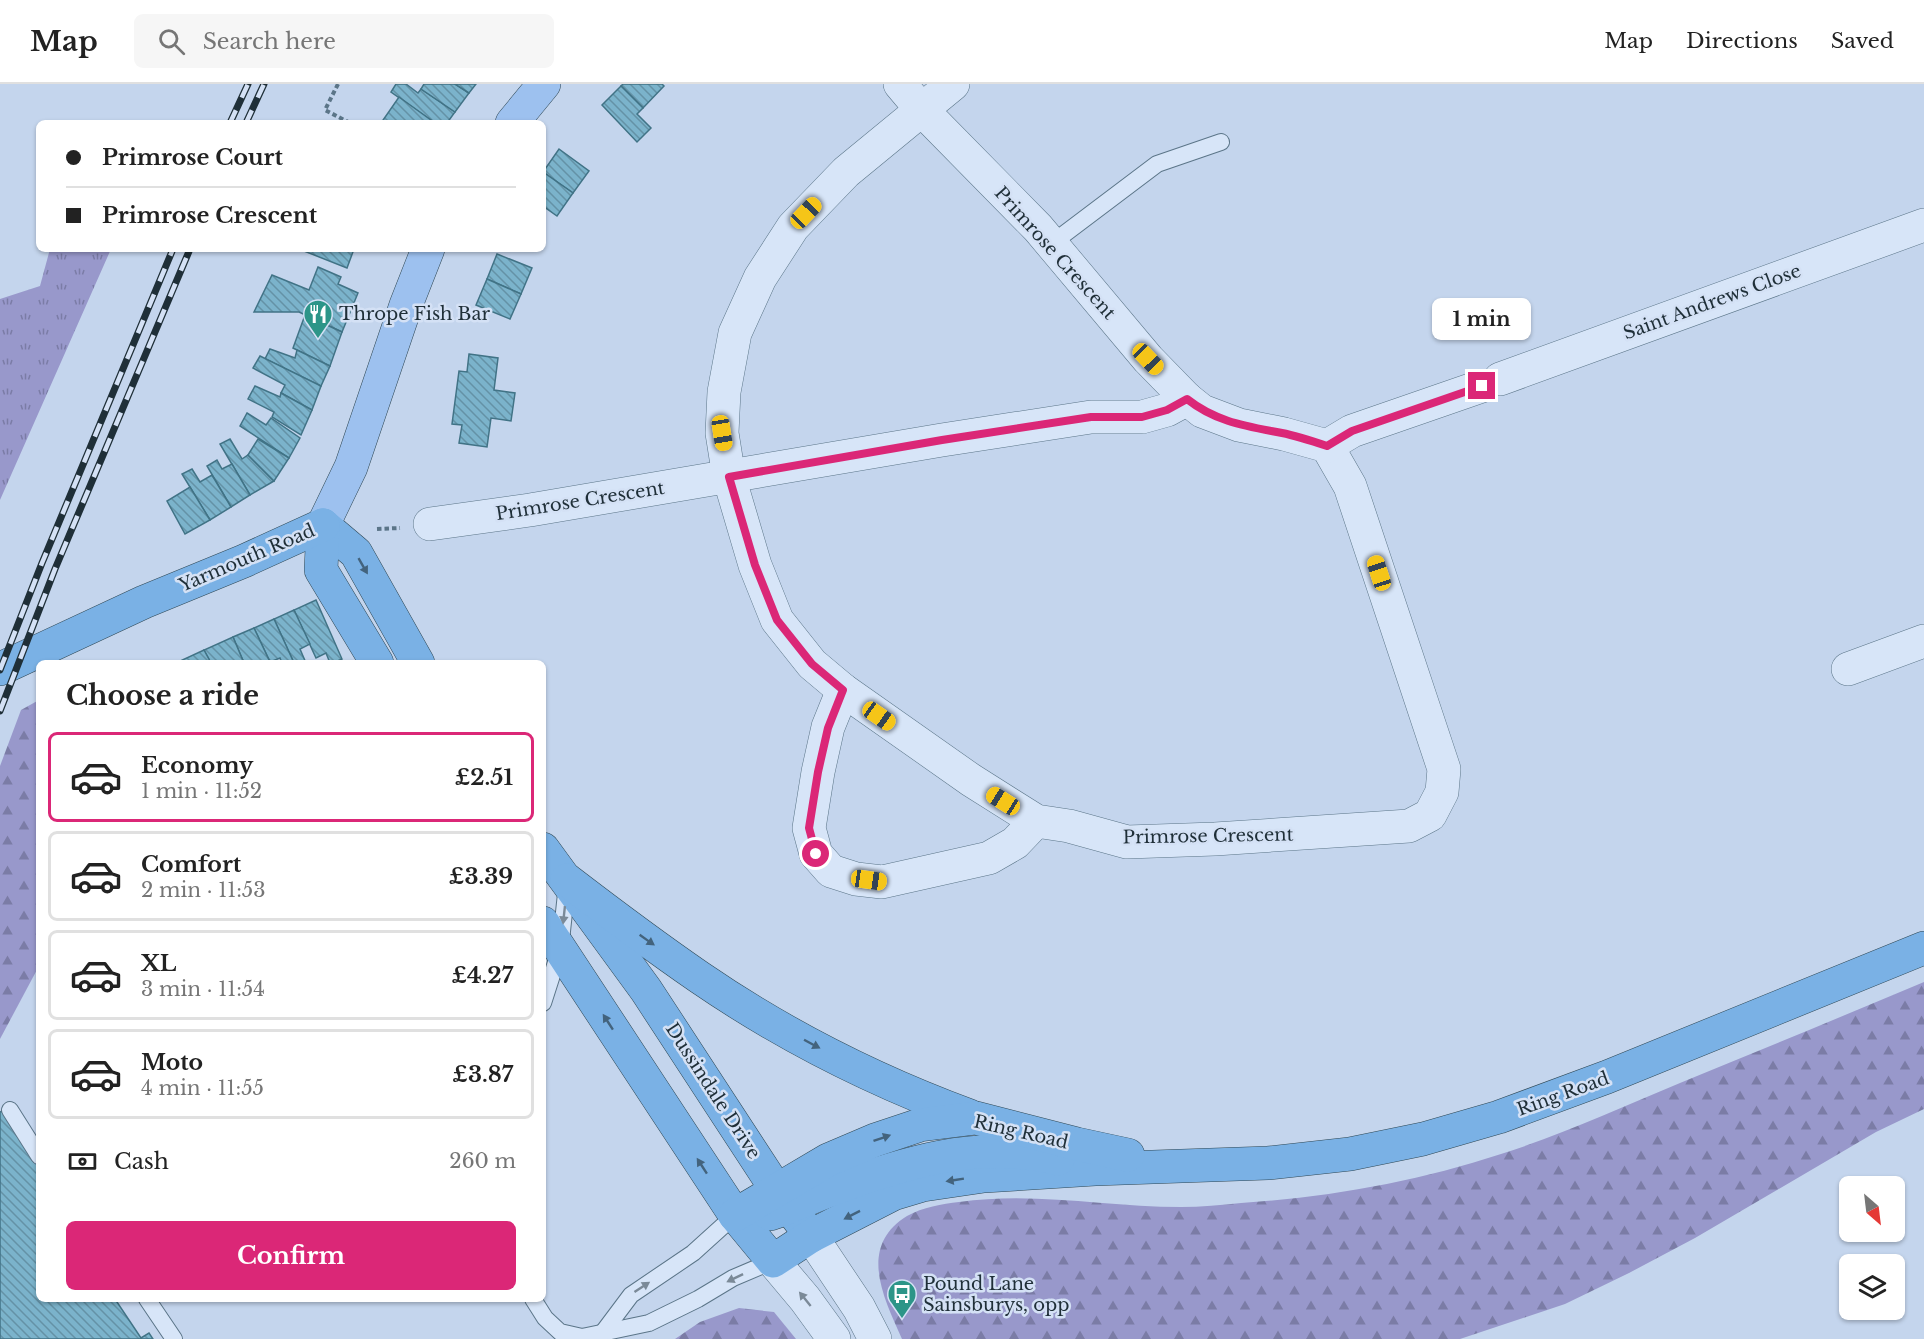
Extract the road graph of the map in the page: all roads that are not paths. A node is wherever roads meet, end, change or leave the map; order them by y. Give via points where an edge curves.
1 (544, 84) edge
2 (900, 84) edge
3 (952, 84) edge
4 (921, 109) junction
5 (514, 120) edge
6 (1221, 142) dead end
7 (1924, 225) edge
8 (1051, 244) junction
9 (427, 252) edge
10 (1187, 399) junction
11 (1327, 446) junction
12 (729, 477) junction
13 (430, 524) dead end
14 (323, 525) junction
15 (1924, 641) edge
16 (375, 660) edge
17 (416, 660) edge
18 (0, 669) edge
19 (1848, 669) dead end
20 (843, 690) junction
21 (1036, 821) junction
22 (546, 853) edge
23 (567, 880) junction
24 (552, 937) edge
25 (1924, 948) edge
26 (546, 981) edge
27 (10, 1110) dead end
28 (976, 1118) junction
29 (36, 1151) edge
30 (1183, 1165) junction
31 (1095, 1169) junction
32 (783, 1198) junction
33 (735, 1215) junction
34 (811, 1236) junction
35 (773, 1261) junction
36 (149, 1302) edge
37 (535, 1302) edge
38 (606, 1335) edge
39 (174, 1339) edge
40 (834, 1339) edge
41 (875, 1339) edge

1 - 5 main road
2 - 4 street, Primrose Crescent
3 - 4 street, Primrose Crescent
4 - 8 street, Primrose Crescent
4 - 12 street, Primrose Crescent via 846,172 800,219 760,279 735,333 724,392 722,433
6 - 8 lane via 1157,164
7 - 11 street, Saint Andrews Close via 1352,431
8 - 10 street, Primrose Crescent
9 - 14 main road, Yarmouth Road via 351,467
10 - 11 street, Primrose Crescent via 1202,411 1239,425
10 - 12 street, Primrose Crescent via 1142,417 1091,417
11 - 21 street, Primrose Crescent via 1350,486 1444,769 1442,792 1431,814 1409,826 1127,842
12 - 13 street, Primrose Crescent
12 - 20 street, Primrose Crescent via 755,565 777,620 812,664
14 - 16 highway via 321,570
14 -> 17 highway via 356,554
14 - 18 highway, Yarmouth Road
15 - 19 street
20 - 21 street, Primrose Crescent
20 - 21 street via 828,728 809,828 816,854 831,871 882,882 989,858 1016,843
22 - 23 highway, Dussindale Drive
23 -> 24 lane
23 -> 28 highway via 701,978 775,1025 854,1066
23 - 32 highway, Dussindale Drive via 646,990
24 - 26 lane
33 -> 24 highway
25 - 30 highway, Ring Road via 1629,1069 1499,1117 1423,1139 1350,1154 1269,1163
27 - 29 lane
28 - 30 highway, Ring Road
32 -> 28 highway, Ring Road via 828,1160 875,1140 920,1125
30 - 31 highway, Ring Road
31 - 32 highway via 1044,1155 974,1151 890,1168
31 -> 34 highway, Ring Road via 984,1176 923,1185 893,1194
32 - 33 highway via 763,1216
32 - 34 highway, Dussindale Drive
33 - 35 highway
38 -> 33 lane via 631,1295 693,1253
34 - 35 highway, Ring Road
34 - 41 street, Dussindale Drive
35 -> 38 lane via 649,1323
40 -> 35 street
36 - 39 lane
37 - 38 lane via 560,1332 582,1337

